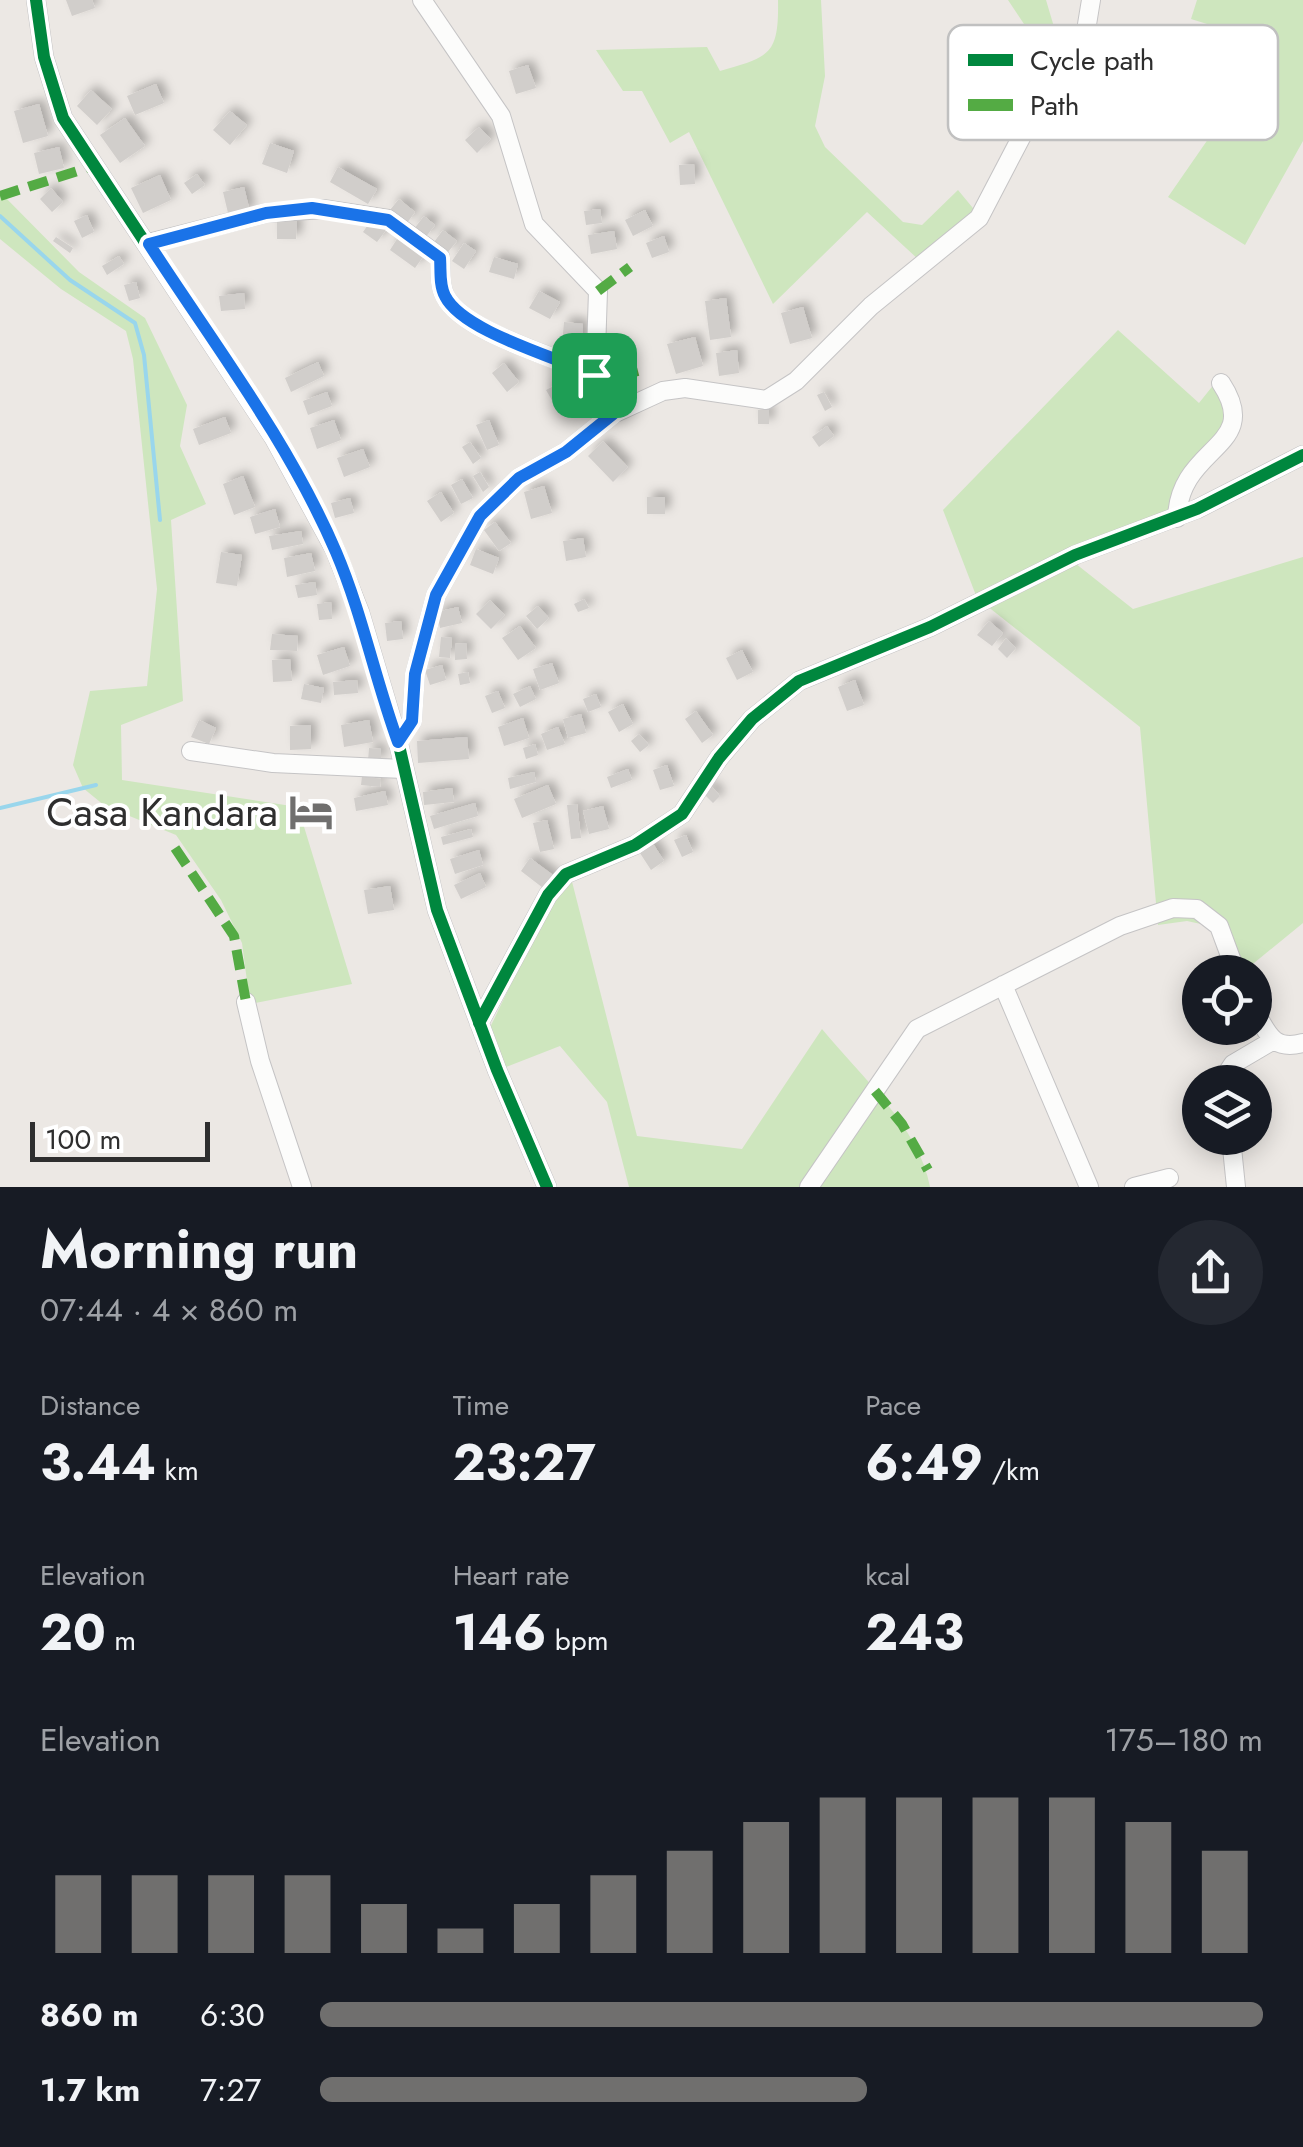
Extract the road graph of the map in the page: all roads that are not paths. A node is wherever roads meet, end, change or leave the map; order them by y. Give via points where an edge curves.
1 (36, 0) edge
2 (422, 0) edge
3 (1091, 0) edge
4 (1087, 25) edge
5 (1020, 140) edge
6 (149, 244) junction
7 (594, 375) junction
8 (1221, 383) dead end
9 (613, 414) junction
10 (1303, 455) edge
11 (1177, 518) junction
12 (398, 742) junction
13 (190, 751) dead end
14 (403, 769) junction
15 (1230, 955) edge
16 (1002, 984) junction
17 (246, 1002) dead end
18 (479, 1023) junction
19 (1272, 1041) edge
20 (1303, 1043) edge
21 (1265, 1045) edge
22 (1232, 1065) edge
23 (1233, 1155) edge
24 (1170, 1178) dead end
25 (302, 1187) edge
26 (548, 1187) edge
27 (809, 1187) edge
28 (1089, 1187) edge
29 (1134, 1187) edge
30 (1236, 1187) edge

1 - 6 street via 56,105
2 - 7 street via 501,116 534,224 598,290
3 - 4 street
5 - 9 street via 980,218 870,306 796,381 766,400 664,390
6 - 7 street via 266,213 312,208 388,220 440,258 442,286 457,311
6 - 12 street via 274,438 328,536 360,613
7 - 9 street
8 - 11 street via 1235,406 1234,425 1191,470 1178,493
9 - 12 street via 519,478 480,516 436,595 415,674 412,721
10 - 11 street
11 - 18 street via 1075,555 930,627 799,681 752,719 682,814 635,845 566,874
12 - 14 street
13 - 14 street
14 - 18 street via 437,910
15 - 16 street via 1207,914 1186,907 1162,910
16 - 27 street via 916,1029
16 - 28 street
17 - 25 street
18 - 26 street
19 - 20 street
21 - 22 street
23 - 30 street
24 - 29 street

